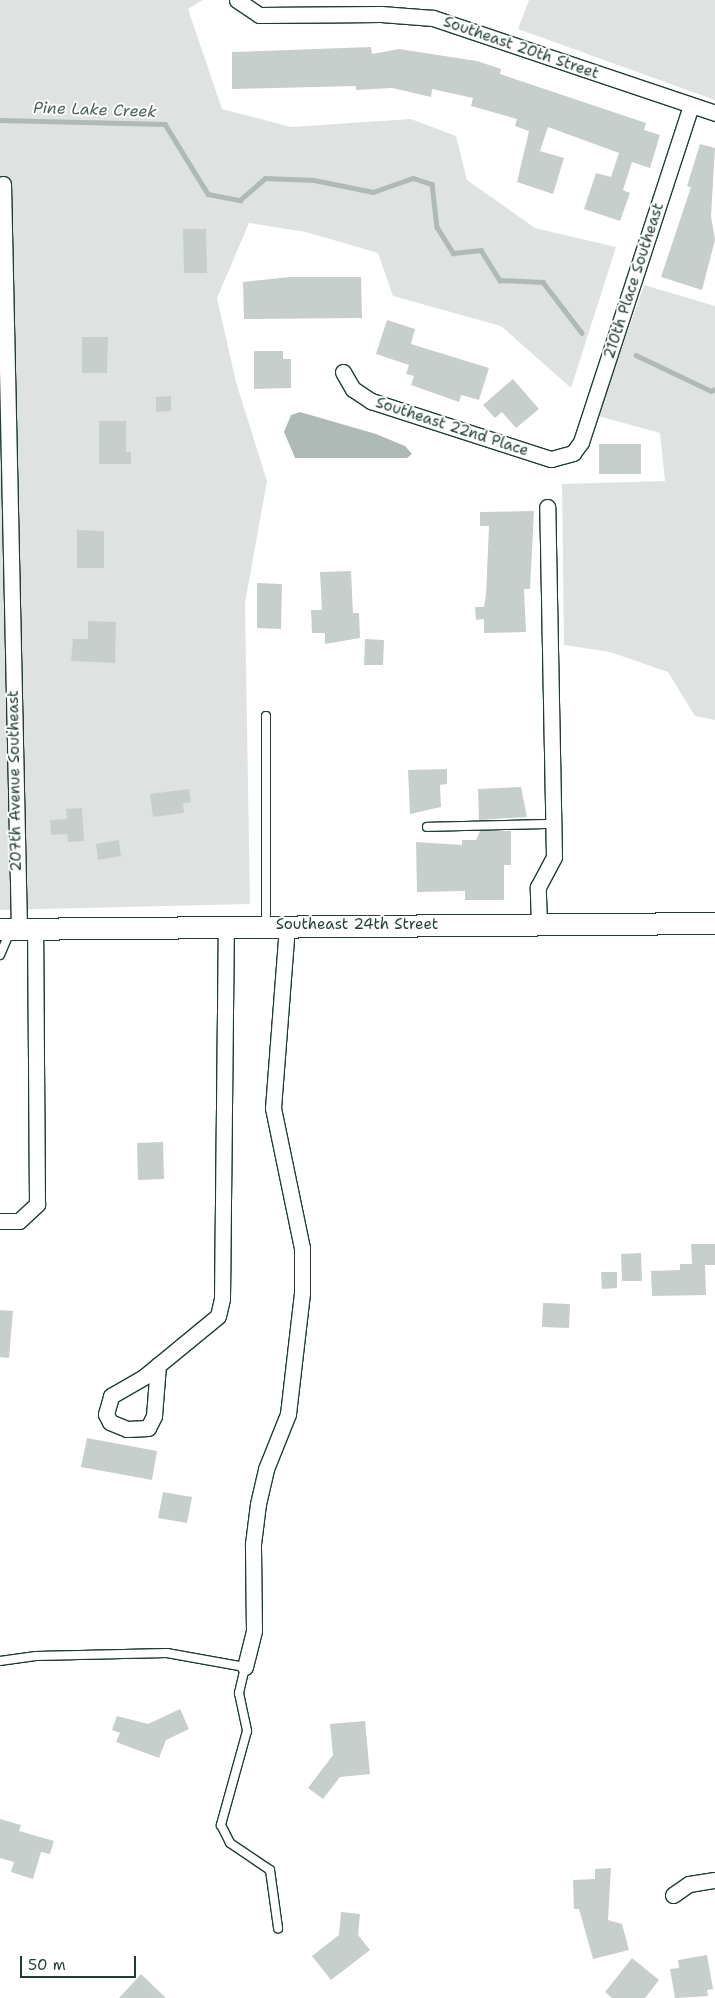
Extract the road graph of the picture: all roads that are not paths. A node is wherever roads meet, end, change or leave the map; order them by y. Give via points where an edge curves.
1 (237, 0) edge
2 (381, 7) edge
3 (691, 106) junction
4 (715, 113) edge
5 (3, 184) dead end
6 (343, 372) dead end
7 (573, 453) joint
8 (547, 507) dead end
9 (266, 716) dead end
10 (552, 824) junction
11 (427, 827) dead end
12 (715, 923) edge
13 (539, 924) junction
14 (266, 925) junction
15 (287, 925) junction
16 (226, 926) junction
17 (16, 929) edge
18 (0, 955) edge
19 (0, 1221) edge
20 (158, 1365) dead end
21 (0, 1661) edge
22 (244, 1668) junction
23 (715, 1880) edge
24 (673, 1895) dead end
25 (278, 1928) dead end

1 - 2 street, Southeast 20th Street via 260,15
2 - 3 street, Southeast 20th Street via 454,24
3 - 4 street, Southeast 20th Street
3 - 7 street, 210th Place Southeast via 582,442
5 - 17 street, 207th Avenue Southeast
6 - 7 street, Southeast 22nd Place via 353,389 371,401 551,459
8 - 10 street
9 - 14 lane
10 - 11 lane
10 - 13 street via 554,857 538,887
12 - 13 street, Southeast 24th Street
13 - 15 street, Southeast 24th Street
14 - 15 street, Southeast 24th Street
14 - 16 street, Southeast 24th Street
15 - 22 street via 273,1108 302,1248 302,1294 288,1414 266,1469 258,1504 254,1630
16 - 17 street, Southeast 24th Street
16 - 20 street via 222,1298 218,1316
17 - 18 lane
17 - 19 street, 207th Avenue Southeast via 38,1204 19,1221
21 - 22 lane via 36,1656 167,1653
22 - 25 lane via 239,1693 247,1731 221,1825 230,1843 270,1870
23 - 24 street via 689,1884

